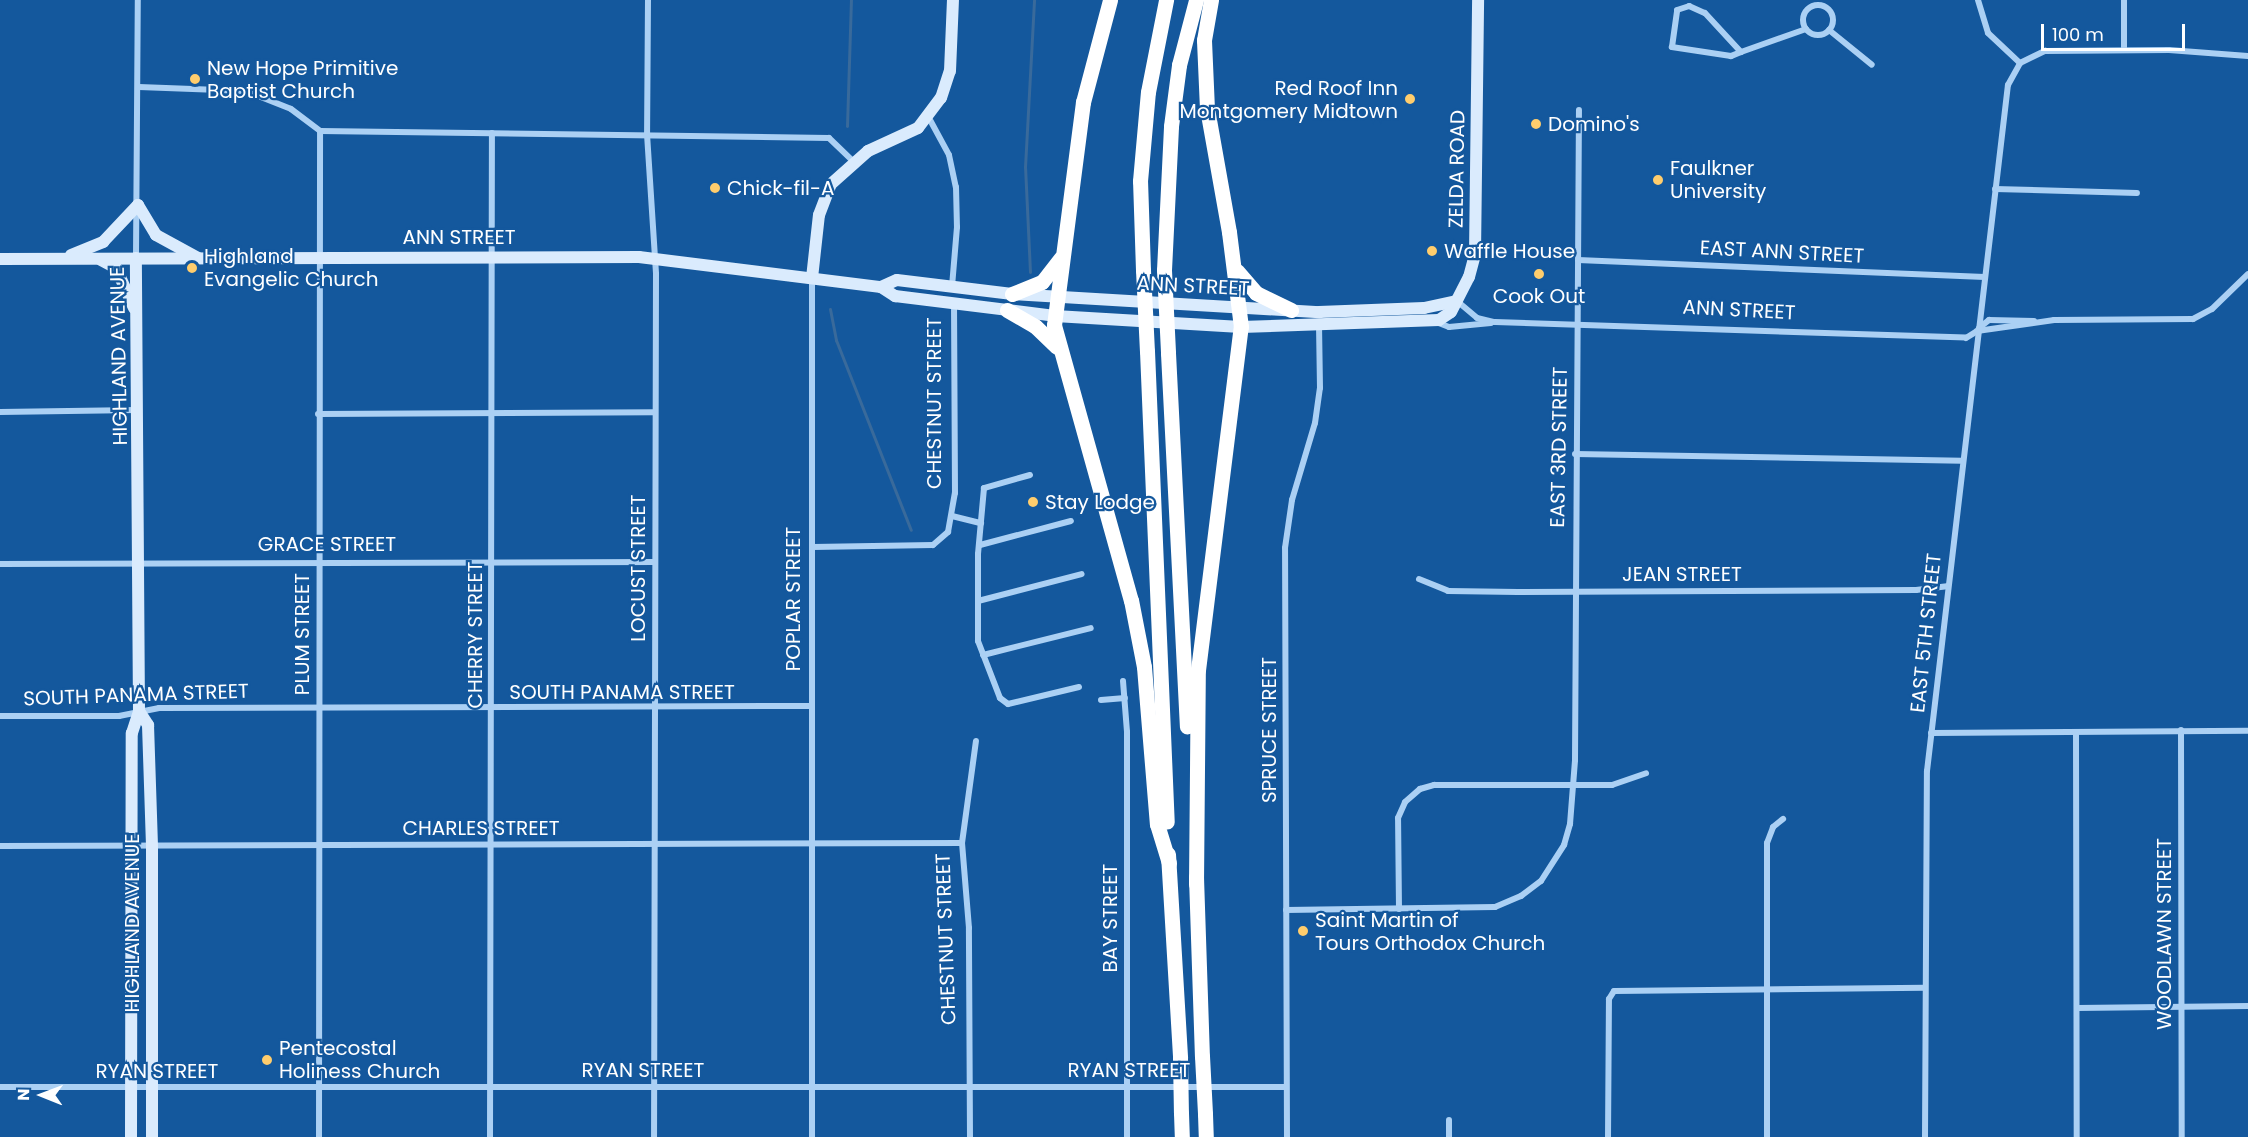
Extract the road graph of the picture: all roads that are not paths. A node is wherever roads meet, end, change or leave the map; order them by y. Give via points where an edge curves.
1 (138, 0) edge
2 (648, 0) edge
3 (953, 0) edge
4 (1110, 0) edge
5 (1166, 0) edge
6 (1196, 0) edge
7 (1211, 0) edge
8 (1478, 0) edge
9 (1978, 0) edge
10 (2124, 0) edge
11 (1823, 3) edge
12 (1806, 29) junction
13 (1829, 30) junction
14 (2124, 50) junction
15 (1741, 52) junction
16 (2248, 57) edge
17 (2020, 63) junction
18 (1872, 65) dead end
19 (139, 87) junction
20 (1579, 110) dead end
21 (929, 118) junction
22 (320, 131) junction
23 (492, 133) junction
24 (647, 134) junction
25 (853, 161) junction
26 (1995, 189) junction
27 (2138, 193) dead end
28 (138, 205) junction
29 (1064, 253) junction
30 (318, 256) junction
31 (493, 257) junction
32 (63, 258) junction
33 (98, 258) junction
34 (136, 258) junction
35 (199, 258) junction
36 (656, 258) junction
37 (0, 259) edge
38 (1578, 260) junction
39 (1235, 266) junction
40 (2248, 274) edge
41 (1985, 277) junction
42 (812, 278) junction
43 (880, 287) junction
44 (952, 287) junction
45 (1012, 294) junction
46 (1058, 297) junction
47 (1456, 301) junction
48 (954, 303) junction
49 (1241, 308) junction
50 (1007, 310) junction
51 (1291, 310) junction
52 (137, 315) junction
53 (1055, 316) junction
54 (1432, 321) junction
55 (1497, 322) junction
56 (1577, 322) junction
57 (1241, 327) junction
58 (1318, 327) junction
59 (1977, 331) junction
60 (1062, 356) junction
61 (140, 410) junction
62 (0, 412) edge
63 (493, 412) junction
64 (655, 412) junction
65 (318, 414) junction
66 (1575, 454) junction
67 (1962, 461) junction
68 (1030, 475) dead end
69 (952, 516) junction
70 (1071, 521) dead end
71 (981, 523) junction
72 (980, 545) junction
73 (813, 547) junction
74 (318, 562) junction
75 (492, 562) junction
76 (654, 562) junction
77 (140, 563) junction
78 (0, 564) edge
79 (1082, 574) dead end
80 (1419, 579) dead end
81 (1947, 586) junction
82 (1573, 591) junction
83 (978, 601) junction
84 (1091, 628) dead end
85 (983, 656) junction
86 (1123, 681) dead end
87 (1079, 687) dead end
88 (1125, 699) junction
89 (1101, 700) dead end
90 (812, 706) junction
91 (318, 707) junction
92 (491, 708) junction
93 (656, 708) junction
94 (139, 711) junction
95 (0, 716) edge
96 (2181, 730) junction
97 (2248, 730) edge
98 (2076, 732) junction
99 (1931, 733) junction
100 (976, 741) dead end
101 (1646, 773) dead end
102 (1572, 784) junction
103 (1783, 819) dead end
104 (962, 843) junction
105 (319, 844) junction
106 (490, 844) junction
107 (656, 844) junction
108 (811, 844) junction
109 (0, 846) edge
110 (131, 847) junction
111 (152, 847) junction
112 (1168, 863) junction
113 (1196, 885) junction
114 (1399, 909) junction
115 (1286, 910) junction
116 (1925, 988) junction
117 (1767, 990) junction
118 (2181, 1006) junction
119 (2248, 1006) edge
120 (2077, 1008) junction
121 (319, 1086) junction
122 (970, 1086) junction
123 (1127, 1086) junction
124 (0, 1087) edge
125 (489, 1087) junction
126 (654, 1087) junction
127 (812, 1087) junction
128 (1286, 1087) junction
129 (131, 1088) junction
130 (152, 1088) junction
131 (1449, 1120) dead end
132 (131, 1137) edge
133 (152, 1137) edge
134 (319, 1137) edge
135 (490, 1137) edge
136 (654, 1137) edge
137 (812, 1137) edge
138 (970, 1137) edge
139 (1127, 1137) edge
140 (1182, 1137) edge
141 (1206, 1137) edge
142 (1287, 1137) edge
143 (1449, 1137) edge
144 (1608, 1137) edge
145 (1767, 1137) edge
146 (1925, 1137) edge
147 (2077, 1137) edge
148 (2182, 1137) edge

1 - 19 street, HIGHLAND AVENUE
2 - 24 street, LOCUST STREET
3 - 21 main road via 950,71
4 - 29 highway via 1083,102
5 - 112 highway, bridge via 1145,125 1140,181
6 - 113 highway, bridge via 1179,65 1171,126 1164,270
7 - 39 highway via 1204,40 1207,109
8 - 47 main road, ZELDA ROAD via 1475,254 1469,277
9 - 17 street via 1988,33
10 - 14 street
11 - 12 street via 1807,10 1803,20
11 - 13 street via 1832,14
12 - 13 street via 1818,35
12 - 15 street
13 - 18 street
14 - 16 street
14 - 17 street via 2045,51
15 - 15 street via 1705,13 1689,6 1677,10 1671,41 1674,49 1731,56
17 - 26 street, EAST 5TH STREET via 2008,85
19 - 22 street via 246,91 291,109
19 - 28 street, HIGHLAND AVENUE
20 - 38 street, EAST 3RD STREET
21 - 25 main road, POPLAR STREET via 918,128
21 - 44 street via 949,155 956,187
22 - 23 street
22 - 30 street, PLUM STREET
23 - 24 street
23 - 31 street, CHERRY STREET
24 - 25 street via 829,138
24 - 36 street, LOCUST STREET
25 - 42 main road, POPLAR STREET via 831,184 820,213
26 - 27 street
26 - 41 street, EAST 5TH STREET
28 - 32 main road via 103,242
28 - 34 street, HIGHLAND AVENUE
28 - 35 main road via 154,233
29 - 45 highway via 1042,282
29 - 46 highway
30 - 31 main road, ANN STREET
30 - 35 main road, ANN STREET
30 - 65 street, PLUM STREET
31 - 36 main road, ANN STREET
31 - 63 street, CHERRY STREET
32 - 33 main road, ANN STREET
32 - 37 main road, ANN STREET
33 - 34 main road, ANN STREET
33 - 52 main road via 116,268
34 - 35 main road, ANN STREET
34 - 52 main road, HIGHLAND AVENUE
36 - 42 main road, ANN STREET
36 - 64 street, LOCUST STREET
38 - 41 street, EAST ANN STREET
38 - 56 street, EAST 3RD STREET
39 - 49 highway
39 - 51 highway via 1249,288
40 - 59 street, ANN STREET via 2212,309 2193,319 2041,322
41 - 59 street, EAST 5TH STREET
42 - 43 main road, ANN STREET
42 - 73 street, POPLAR STREET
43 - 44 main road, ANN STREET via 897,280
43 - 48 main road, ANN STREET via 895,296
44 - 45 main road, ANN STREET
45 - 46 main road, ANN STREET
46 - 49 main road, ANN STREET
46 - 53 highway
47 - 51 main road, ANN STREET via 1424,308
47 - 54 main road, ZELDA ROAD via 1451,312
47 - 55 street, ANN STREET via 1477,318
48 - 50 main road, ANN STREET
48 - 69 street, CHESTNUT STREET
49 - 51 main road, ANN STREET
49 - 57 highway
50 - 53 main road, ANN STREET
50 - 60 highway via 1052,339
52 - 61 main road, HIGHLAND AVENUE
53 - 57 main road, ANN STREET
53 - 60 highway
54 - 55 street, ANN STREET via 1449,327
54 - 58 main road, ANN STREET
55 - 56 street, ANN STREET
56 - 59 street, ANN STREET via 1912,338 1966,338
56 - 66 street, EAST 3RD STREET
57 - 58 main road, ANN STREET
57 - 113 highway via 1198,670
58 - 115 street, SPRUCE STREET via 1320,388 1315,423 1292,500 1285,548
59 - 67 street, EAST 5TH STREET
60 - 112 highway via 1131,600 1144,667 1157,824
61 - 62 street
61 - 77 main road, HIGHLAND AVENUE
63 - 64 street
63 - 65 street
63 - 75 street, CHERRY STREET
64 - 76 street, LOCUST STREET
65 - 74 street, PLUM STREET
66 - 67 street
66 - 82 street, EAST 3RD STREET
67 - 81 street, EAST 5TH STREET
68 - 71 street via 984,489
69 - 71 street, CHESTNUT STREET
69 - 73 street via 948,532 933,545
70 - 72 street
71 - 72 street
72 - 83 street
73 - 90 street, POPLAR STREET
74 - 75 street, GRACE STREET
74 - 77 street, GRACE STREET
74 - 91 street, PLUM STREET
75 - 76 street, GRACE STREET
75 - 92 street, CHERRY STREET
76 - 93 street, LOCUST STREET
77 - 78 street, GRACE STREET
77 - 94 main road, HIGHLAND AVENUE
79 - 83 street
80 - 82 street, JEAN STREET via 1448,591
81 - 82 street, JEAN STREET via 1916,590
81 - 99 street, EAST 5TH STREET
82 - 102 street, EAST 3RD STREET
83 - 85 street via 978,641
84 - 85 street
85 - 87 street via 1000,698 1008,704
86 - 88 street, BAY STREET
88 - 89 street
88 - 123 street, BAY STREET
90 - 93 street, SOUTH PANAMA STREET
90 - 108 street, POPLAR STREET
91 - 92 street, SOUTH PANAMA STREET
91 - 94 street, SOUTH PANAMA STREET
91 - 105 street, PLUM STREET
92 - 93 street, SOUTH PANAMA STREET
92 - 106 street, CHERRY STREET
93 - 107 street, LOCUST STREET
94 - 95 street, SOUTH PANAMA STREET via 119,716
94 - 110 main road, HIGHLAND AVENUE via 132,733
94 - 111 main road, HIGHLAND AVENUE via 148,725
96 - 97 street
96 - 98 street
96 - 118 street, WOODLAWN STREET
98 - 99 street
98 - 120 street
99 - 116 street, EAST 5TH STREET via 1926,790
100 - 104 street, CHESTNUT STREET
101 - 102 street via 1620,784
102 - 114 street, EAST 3RD STREET via 1564,845 1550,871 1531,889 1488,908
102 - 114 street via 1434,785 1420,789 1406,802 1398,818
103 - 117 street via 1773,827 1767,843
104 - 108 street, CHARLES STREET
104 - 122 street, CHESTNUT STREET via 969,928
105 - 106 street, CHARLES STREET
105 - 111 street, CHARLES STREET
105 - 121 street, PLUM STREET
106 - 107 street, CHARLES STREET
106 - 125 street, CHERRY STREET
107 - 108 street, CHARLES STREET
107 - 126 street, LOCUST STREET
108 - 127 street, POPLAR STREET
109 - 110 street, CHARLES STREET
110 - 111 street, CHARLES STREET
110 - 129 main road, HIGHLAND AVENUE
111 - 130 main road, HIGHLAND AVENUE
112 - 140 highway, bridge
113 - 141 highway, bridge
114 - 115 street, EAST 3RD STREET
115 - 128 street, SPRUCE STREET
116 - 117 street
116 - 146 street, EAST 5TH STREET
117 - 144 street via 1611,993
117 - 145 street
118 - 119 street
118 - 120 street
118 - 148 street, WOODLAWN STREET
120 - 147 street
121 - 125 street, RYAN STREET
121 - 130 street, RYAN STREET
121 - 134 street, PLUM STREET
122 - 123 street, RYAN STREET
122 - 127 street, RYAN STREET
122 - 138 street, CHESTNUT STREET
123 - 128 street, RYAN STREET
123 - 139 street, BAY STREET
124 - 129 street, RYAN STREET
125 - 126 street, RYAN STREET
125 - 135 street, CHERRY STREET
126 - 127 street, RYAN STREET
126 - 136 street, LOCUST STREET
127 - 137 street, POPLAR STREET
128 - 142 street, SPRUCE STREET
129 - 130 street, RYAN STREET
129 - 132 main road, HIGHLAND AVENUE
130 - 133 main road, HIGHLAND AVENUE
131 - 143 street

